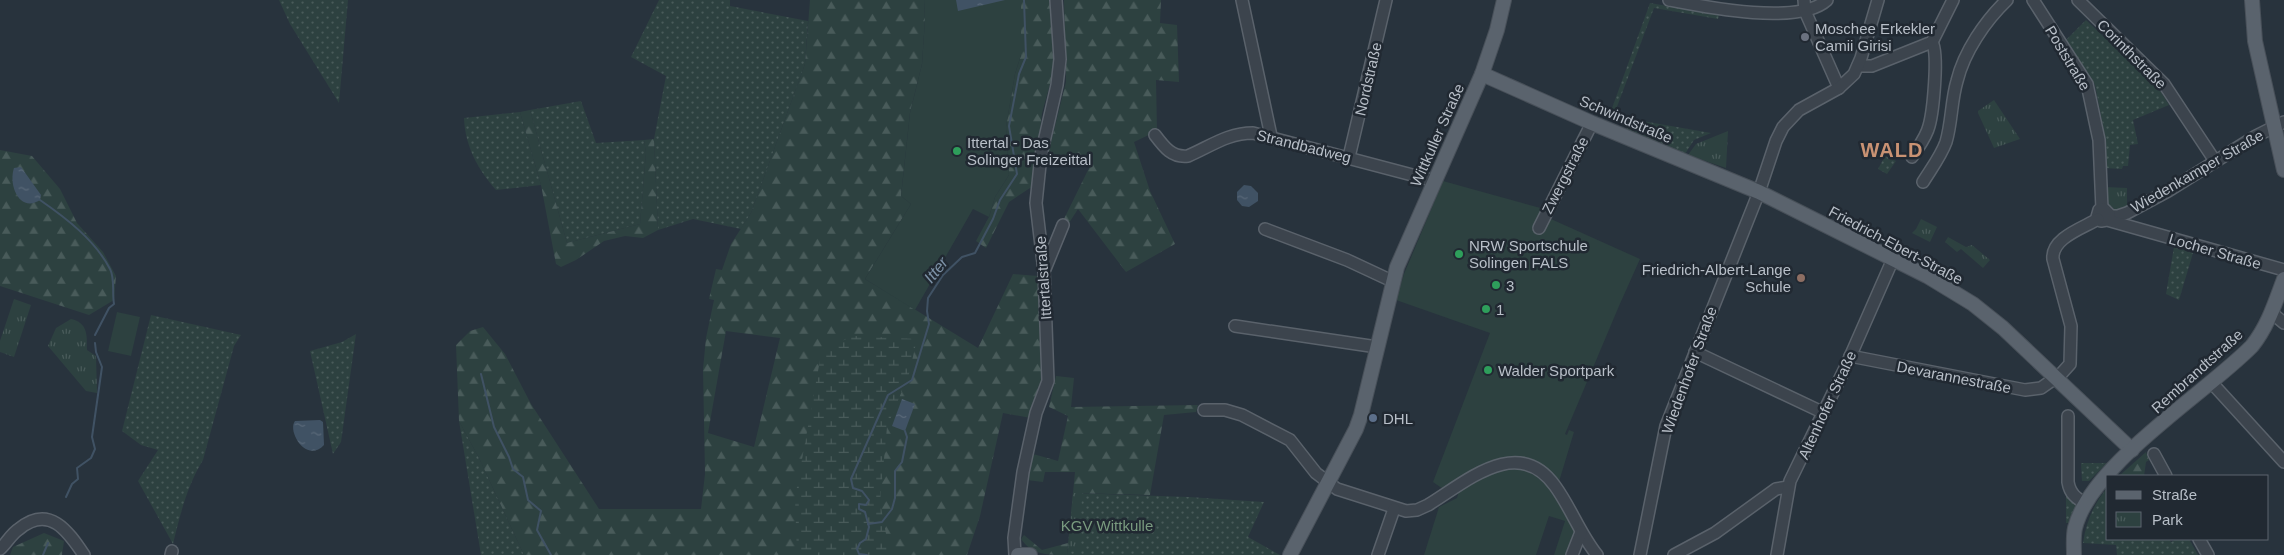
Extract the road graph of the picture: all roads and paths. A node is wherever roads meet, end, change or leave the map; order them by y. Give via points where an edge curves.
1 (1056, 0) edge
2 (1242, 0) edge
3 (1386, 0) edge
4 (1504, 0) edge
5 (1670, 0) edge
6 (1827, 0) edge
7 (1878, 0) edge
8 (1953, 0) edge
9 (2007, 0) edge
10 (2033, 0) edge
11 (2078, 0) edge
12 (2252, 0) edge
13 (1805, 6) edge
14 (1932, 42) junction
15 (1858, 66) junction
16 (1482, 74) junction
17 (1839, 88) junction
18 (1592, 123) junction
19 (2280, 124) edge
20 (1155, 135) dead end
21 (1271, 136) junction
22 (1350, 157) junction
23 (1912, 157) dead end
24 (2216, 161) junction
25 (2284, 170) edge
26 (1435, 181) junction
27 (1923, 182) dead end
28 (1757, 195) junction
29 (2127, 213) junction
30 (2104, 216) junction
31 (1063, 225) dead end
32 (1539, 228) dead end
33 (1265, 229) dead end
34 (2145, 232) junction
35 (1893, 259) junction
36 (2284, 270) edge
37 (1044, 271) junction
38 (2284, 279) edge
39 (1392, 281) junction
40 (2272, 313) junction
41 (2284, 324) edge
42 (1235, 326) dead end
43 (1378, 347) junction
44 (1695, 352) junction
45 (1850, 356) junction
46 (2055, 378) junction
47 (2211, 382) junction
48 (1204, 410) dead end
49 (1824, 413) junction
50 (2068, 416) dead end
51 (2132, 450) junction
52 (2154, 454) dead end
53 (2284, 462) edge
54 (2109, 475) edge
55 (2165, 475) edge
56 (2106, 478) edge
57 (1327, 482) junction
58 (1788, 487) junction
59 (2086, 504) junction
60 (1394, 509) junction
61 (1581, 532) junction
62 (2200, 540) edge
63 (0, 549) edge
64 (84, 555) edge
65 (1016, 555) edge
66 (1030, 555) edge
67 (1290, 555) edge
68 (1378, 555) edge
69 (1572, 555) edge
70 (1597, 555) edge
71 (1640, 555) edge
72 (1674, 555) edge
73 (1777, 555) edge
74 (2074, 555) edge
75 (2208, 555) edge

1 - 37 street, Ittertalstraße via 1060,59 1041,155 1036,203
2 - 21 street
3 - 22 street, Nordstraße
4 - 16 main road, Wittkuller Straße
5 - 13 street via 1725,10
6 - 13 street
7 - 15 street
8 - 14 street
9 - 27 street via 1981,32 1962,66 1956,82 1946,141
10 - 30 street, Poststraße via 2087,84 2099,140
11 - 24 street, Corinthstraße via 2164,84
12 - 19 main road via 2255,41
13 - 17 street
14 - 15 street via 1879,63
14 - 23 street via 1936,51 1929,126
15 - 17 street
16 - 18 main road, Schwindstraße
16 - 26 main road, Wittkuller Straße
17 - 28 street via 1800,110 1787,122 1772,149
18 - 28 main road, Schwindstraße
18 - 32 street, Zwergstraße
19 - 24 street, Wiedenkamper Straße
19 - 25 main road
20 - 21 street, Strandbadweg via 1170,152 1182,157 1238,134
21 - 22 street, Strandbadweg
22 - 26 street, Strandbadweg
24 - 29 street, Wiedenkamper Straße
26 - 39 main road, Wittkuller Straße
28 - 35 main road, Friedrich-Ebert-Straße
28 - 44 street, Wiedenhofer Straße
29 - 30 street, Wiedenkamper Straße
29 - 34 street
30 - 34 street, Locher Straße
30 - 46 street, Wiedenkamper Straße via 2062,240 2054,249 2072,343 2067,369
31 - 37 street
33 - 39 street
34 - 36 street, Locher Straße
35 - 45 street, Altenhofer Straße
35 - 46 main road, Friedrich-Ebert-Straße via 1973,304
37 - 65 street, Ittertalstraße via 1048,381 1036,413 1023,472 1014,538
38 - 40 main road, Rembrandtstraße
39 - 43 main road, Wittkuller Straße
40 - 41 street
40 - 47 main road, Rembrandtstraße via 2252,346
42 - 43 street
43 - 57 main road, Wittkuller Straße via 1361,415
44 - 49 street
44 - 71 street, Wiedenhofer Straße via 1666,426
45 - 46 street, Devarannestraße via 2025,390 2041,388
45 - 49 street, Altenhofer Straße
46 - 51 main road, Friedrich-Ebert-Straße
47 - 51 main road, Rembrandtstraße
47 - 53 street
48 - 57 street via 1239,413 1283,436 1294,443 1316,473
49 - 58 street, Altenhofer Straße
50 - 59 street via 2069,490
51 - 54 main road
52 - 55 street
56 - 59 main road
57 - 60 street via 1342,492
57 - 67 main road, Wittkuller Straße
58 - 72 street via 1776,489 1716,533
58 - 73 street, Altenhofer Straße
59 - 74 main road via 2075,528
60 - 61 street via 1417,510 1488,468 1514,461 1538,469 1550,480
60 - 68 street
61 - 69 street
61 - 70 street
62 - 75 street
63 - 64 street via 18,529 35,520 43,520 63,526
65 - 66 main road

